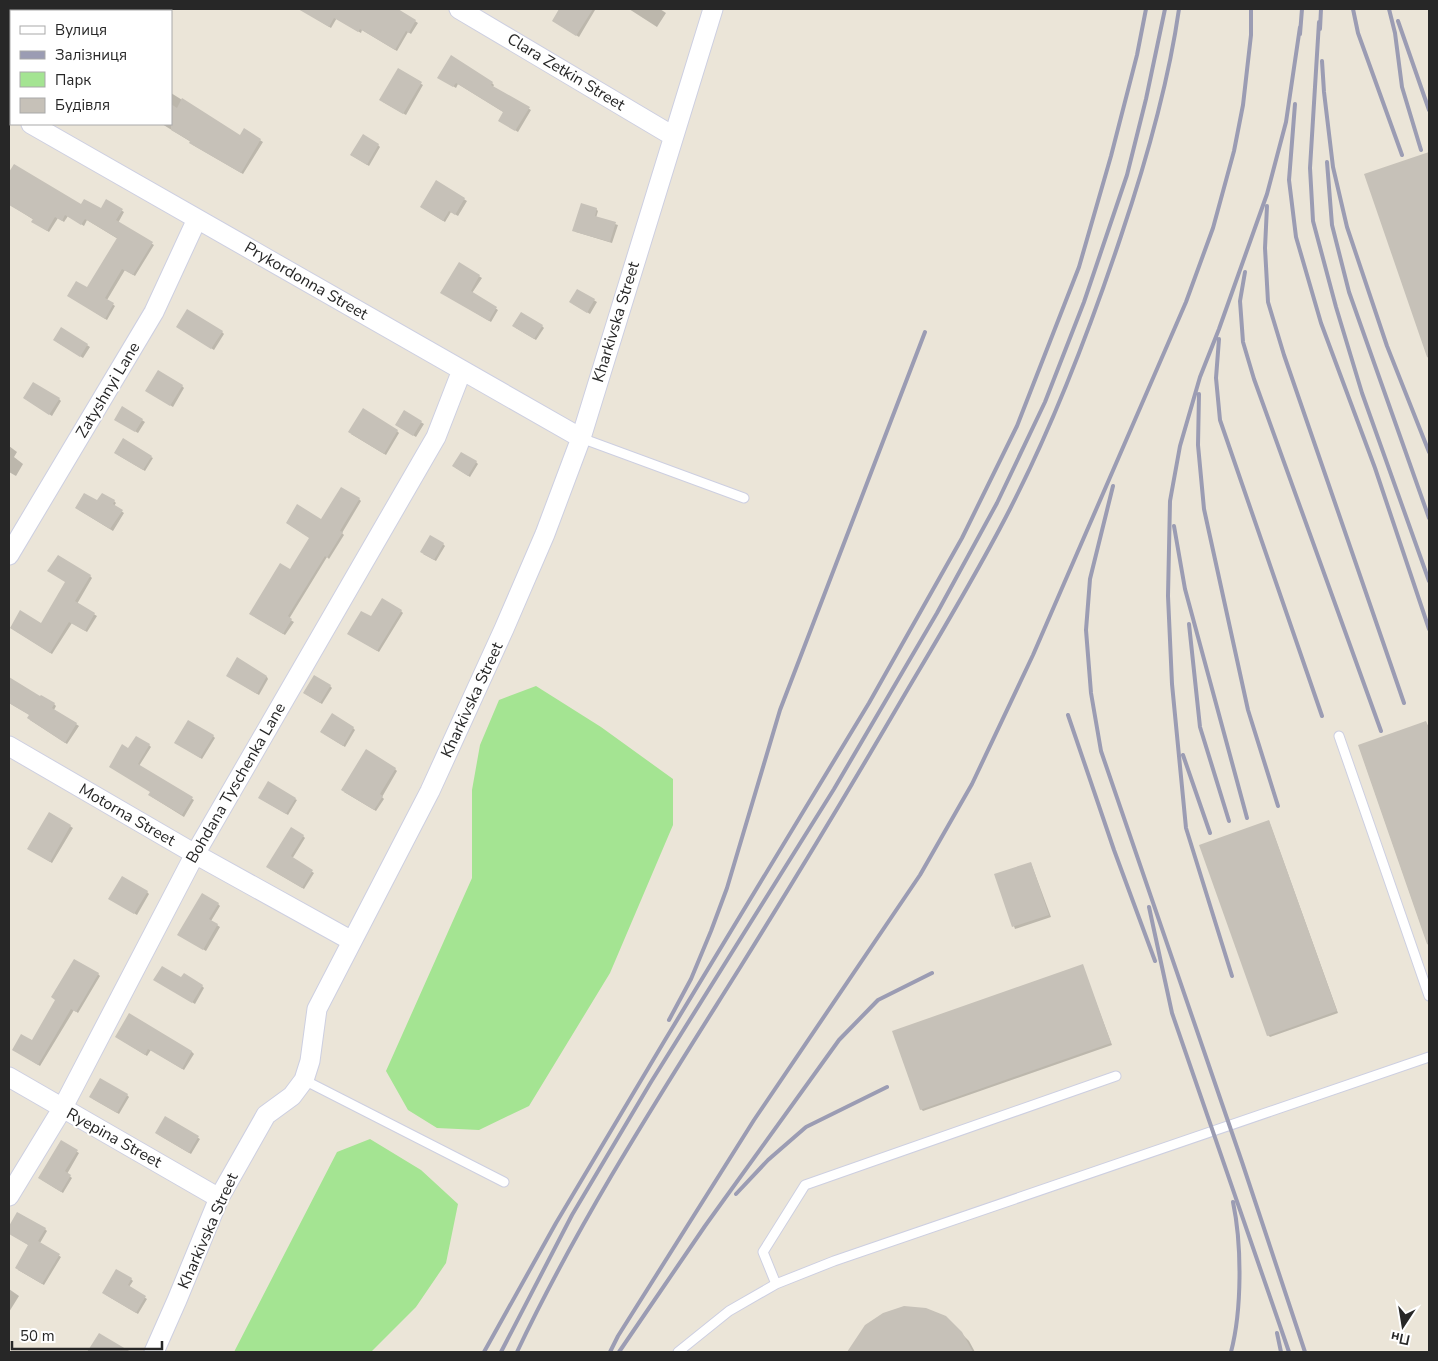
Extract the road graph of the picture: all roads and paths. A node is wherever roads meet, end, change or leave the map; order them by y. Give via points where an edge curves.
1 (459, 9) edge
2 (713, 9) edge
3 (32, 125) edge
4 (673, 136) junction
5 (197, 219) junction
6 (462, 370) junction
7 (581, 438) junction
8 (744, 498) dead end
9 (9, 556) edge
10 (1340, 736) dead end
11 (9, 746) edge
12 (195, 854) junction
13 (352, 941) junction
14 (1429, 996) edge
15 (1429, 1057) edge
16 (1116, 1076) dead end
17 (9, 1077) edge
18 (304, 1080) junction
19 (62, 1109) junction
20 (504, 1182) dead end
21 (9, 1196) edge
22 (219, 1198) junction
23 (776, 1284) junction
24 (154, 1352) edge
25 (678, 1352) edge

1 - 4 street, Clara Zetkin Street
2 - 4 street, Kharkivska Street
3 - 5 street, Prykordonna Street
4 - 7 street, Kharkivska Street
5 - 6 street, Prykordonna Street
5 - 9 street, Zatyshnyi Lane via 154,312
6 - 7 street, Prykordonna Street
6 - 12 street, Bohdana Tyschenka Lane via 436,438
7 - 8 lane
7 - 13 street, Kharkivska Street via 545,534 504,629 430,791
10 - 14 lane
11 - 12 street, Motorna Street
12 - 13 street, Motorna Street
12 - 19 street, Bohdana Tyschenka Lane
13 - 18 street, Kharkivska Street via 317,1010
15 - 23 lane via 834,1261
16 - 23 lane via 805,1185 763,1252
17 - 19 street, Ryepina Street
18 - 20 lane
18 - 22 street, Kharkivska Street via 292,1096 266,1115
19 - 21 street, Bohdana Tyschenka Lane
19 - 22 street, Ryepina Street
22 - 24 street, Kharkivska Street
23 - 25 lane via 729,1312

